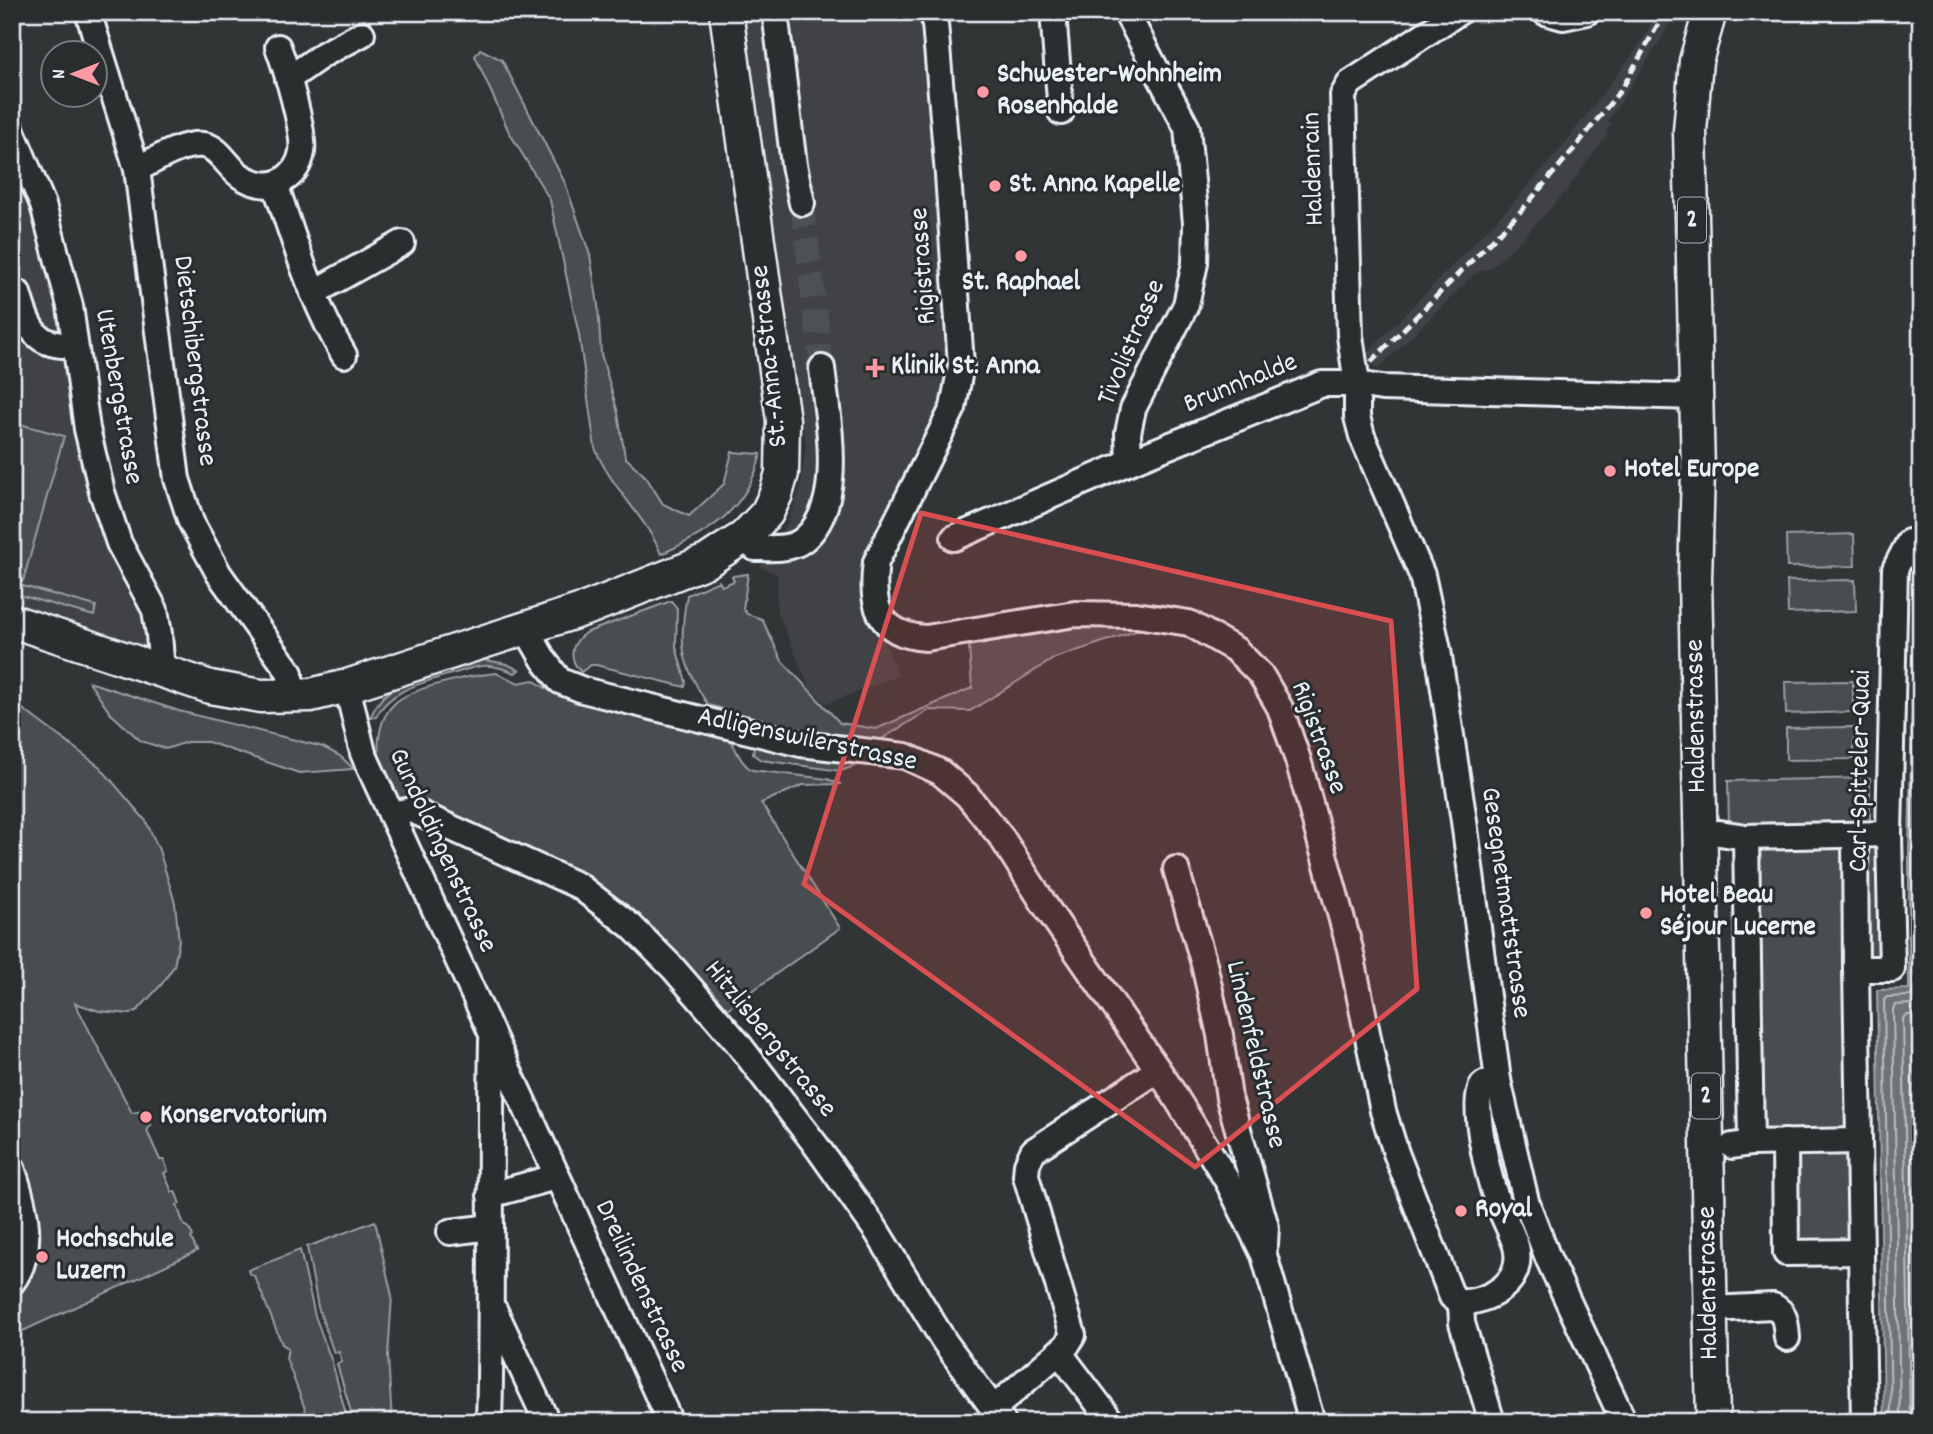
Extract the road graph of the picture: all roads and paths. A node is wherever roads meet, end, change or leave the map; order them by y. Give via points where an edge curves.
1 (88, 12) edge
2 (726, 12) edge
3 (775, 12) edge
4 (934, 12) edge
5 (1053, 12) edge
6 (1126, 12) edge
7 (1459, 12) edge
8 (1545, 12) edge
9 (1587, 12) edge
10 (1703, 16) edge
11 (362, 34) dead end
12 (278, 47) dead end
13 (288, 79) junction
14 (1061, 112) dead end
15 (12, 131) edge
16 (137, 169) junction
17 (275, 184) junction
18 (802, 203) tunnel mouth
19 (402, 243) dead end
20 (12, 292) edge
21 (313, 293) junction
22 (75, 345) junction
23 (344, 355) dead end
24 (822, 368) tunnel mouth
25 (1357, 384) junction
26 (1696, 397) junction
27 (1129, 462) junction
28 (744, 537) junction
29 (954, 538) dead end
30 (1909, 542) dead end
31 (12, 621) edge
32 (526, 629) junction
33 (162, 672) junction
34 (347, 687) junction
35 (290, 695) junction
36 (391, 814) junction
37 (1719, 833) dead end
38 (1889, 834) junction
39 (1855, 835) junction
40 (1746, 837) junction
41 (1176, 869) dead end
42 (1856, 969) junction
43 (492, 1037) junction
44 (1158, 1070) junction
45 (1497, 1080) junction
46 (1859, 1141) junction
47 (1785, 1142) junction
48 (12, 1168) edge
49 (556, 1177) junction
50 (490, 1195) junction
51 (491, 1227) junction
52 (450, 1232) dead end
53 (1861, 1252) junction
54 (1264, 1255) junction
55 (12, 1282) edge
56 (1461, 1303) junction
57 (492, 1304) junction
58 (1711, 1309) junction
59 (1787, 1338) dead end
60 (1059, 1352) junction
61 (998, 1415) edge
62 (489, 1422) edge
63 (547, 1422) edge
64 (670, 1422) edge
65 (1112, 1422) edge
66 (1312, 1422) edge
67 (1492, 1422) edge
68 (1624, 1422) edge
69 (1713, 1422) edge
70 (1864, 1422) edge

1 - 16 street, Dietschibergstrasse
2 - 28 main road, St.-Anna-Strasse via 783,420 782,473 776,494 767,513
3 - 18 street
4 - 56 street, Rigistrasse via 961,365 953,408 876,562 875,604 887,626 908,637 1075,614 1136,615 1189,623 1236,650 1261,675 1280,708 1298,760 1350,949 1396,1153 1452,1297
5 - 14 street
6 - 27 street, Tivolistrasse via 1187,128 1196,223 1192,285 1133,408
7 - 25 street, Haldenrain via 1350,83 1343,94 1350,336
8 - 9 street via 1563,17
10 - 26 main road, Haldenstrasse / 2 via 1690,131
11 - 13 street
12 - 13 street
13 - 17 street via 302,156 293,172
15 - 22 street, Utenbergstrasse via 43,205 70,306
16 - 17 street via 180,149 207,146 242,178
16 - 35 street, Dietschibergstrasse via 177,479 191,522 219,575 290,673
17 - 21 street
19 - 21 street
20 - 22 street via 18,293 38,336 47,343
21 - 23 street
22 - 33 street, Utenbergstrasse via 102,492 119,543 155,610
24 - 28 street via 831,450 829,493 819,520 802,541 780,548 755,548
25 - 26 street, Brunnhalde
25 - 27 street, Brunnhalde via 1322,384
25 - 45 street, Gesegnetmattstrasse via 1359,427 1422,575 1438,650
26 - 58 main road, Haldenstrasse / 2 via 1695,579
27 - 29 street, Brunnhalde
28 - 32 main road, St.-Anna-Strasse via 707,561
30 - 38 street, Carl-Spitteler-Quai via 1895,569
31 - 33 main road
32 - 34 main road
32 - 44 street, Adligenswilerstrasse via 560,681 583,690 801,744 905,756 940,772 967,794 1002,838
33 - 35 main road via 210,687 261,696
34 - 35 main road
34 - 36 street, Gundoldingenstrasse via 360,747
36 - 43 street, Gundoldingenstrasse
36 - 61 street, Hitzlisbergstrasse via 412,810 579,886 631,926 737,1042 815,1144
37 - 40 street
38 - 39 street
38 - 42 street, Carl-Spitteler-Quai via 1892,969
39 - 40 street
39 - 42 street, Carl-Spitteler-Quai
40 - 47 street via 1742,1145
41 - 54 street, Lindenfeldstrasse via 1207,976 1229,1098 1266,1227
42 - 46 street, Carl-Spitteler-Quai
43 - 49 street, Dreilindenstrasse
43 - 50 street
44 - 54 street, Adligenswilerstrasse via 1228,1182
44 - 60 street via 1033,1151 1027,1164 1026,1176 1057,1247 1073,1335
45 - 56 street via 1481,1087 1479,1121 1497,1200 1518,1259 1513,1278 1501,1290
45 - 68 street, Gesegnetmattstrasse via 1526,1201
46 - 47 street
46 - 53 street, Carl-Spitteler-Quai
47 - 53 street via 1786,1253
48 - 55 street via 23,1199 27,1233 24,1258
49 - 50 street
49 - 64 street, Dreilindenstrasse
50 - 51 street
51 - 52 street
51 - 57 street
53 - 70 street, Carl-Spitteler-Quai
54 - 66 street, Adligenswilerstrasse
56 - 67 street via 1462,1323
57 - 62 street
57 - 63 street
58 - 59 street via 1779,1308
58 - 69 main road, Haldenstrasse / 2
60 - 61 street
60 - 65 street

